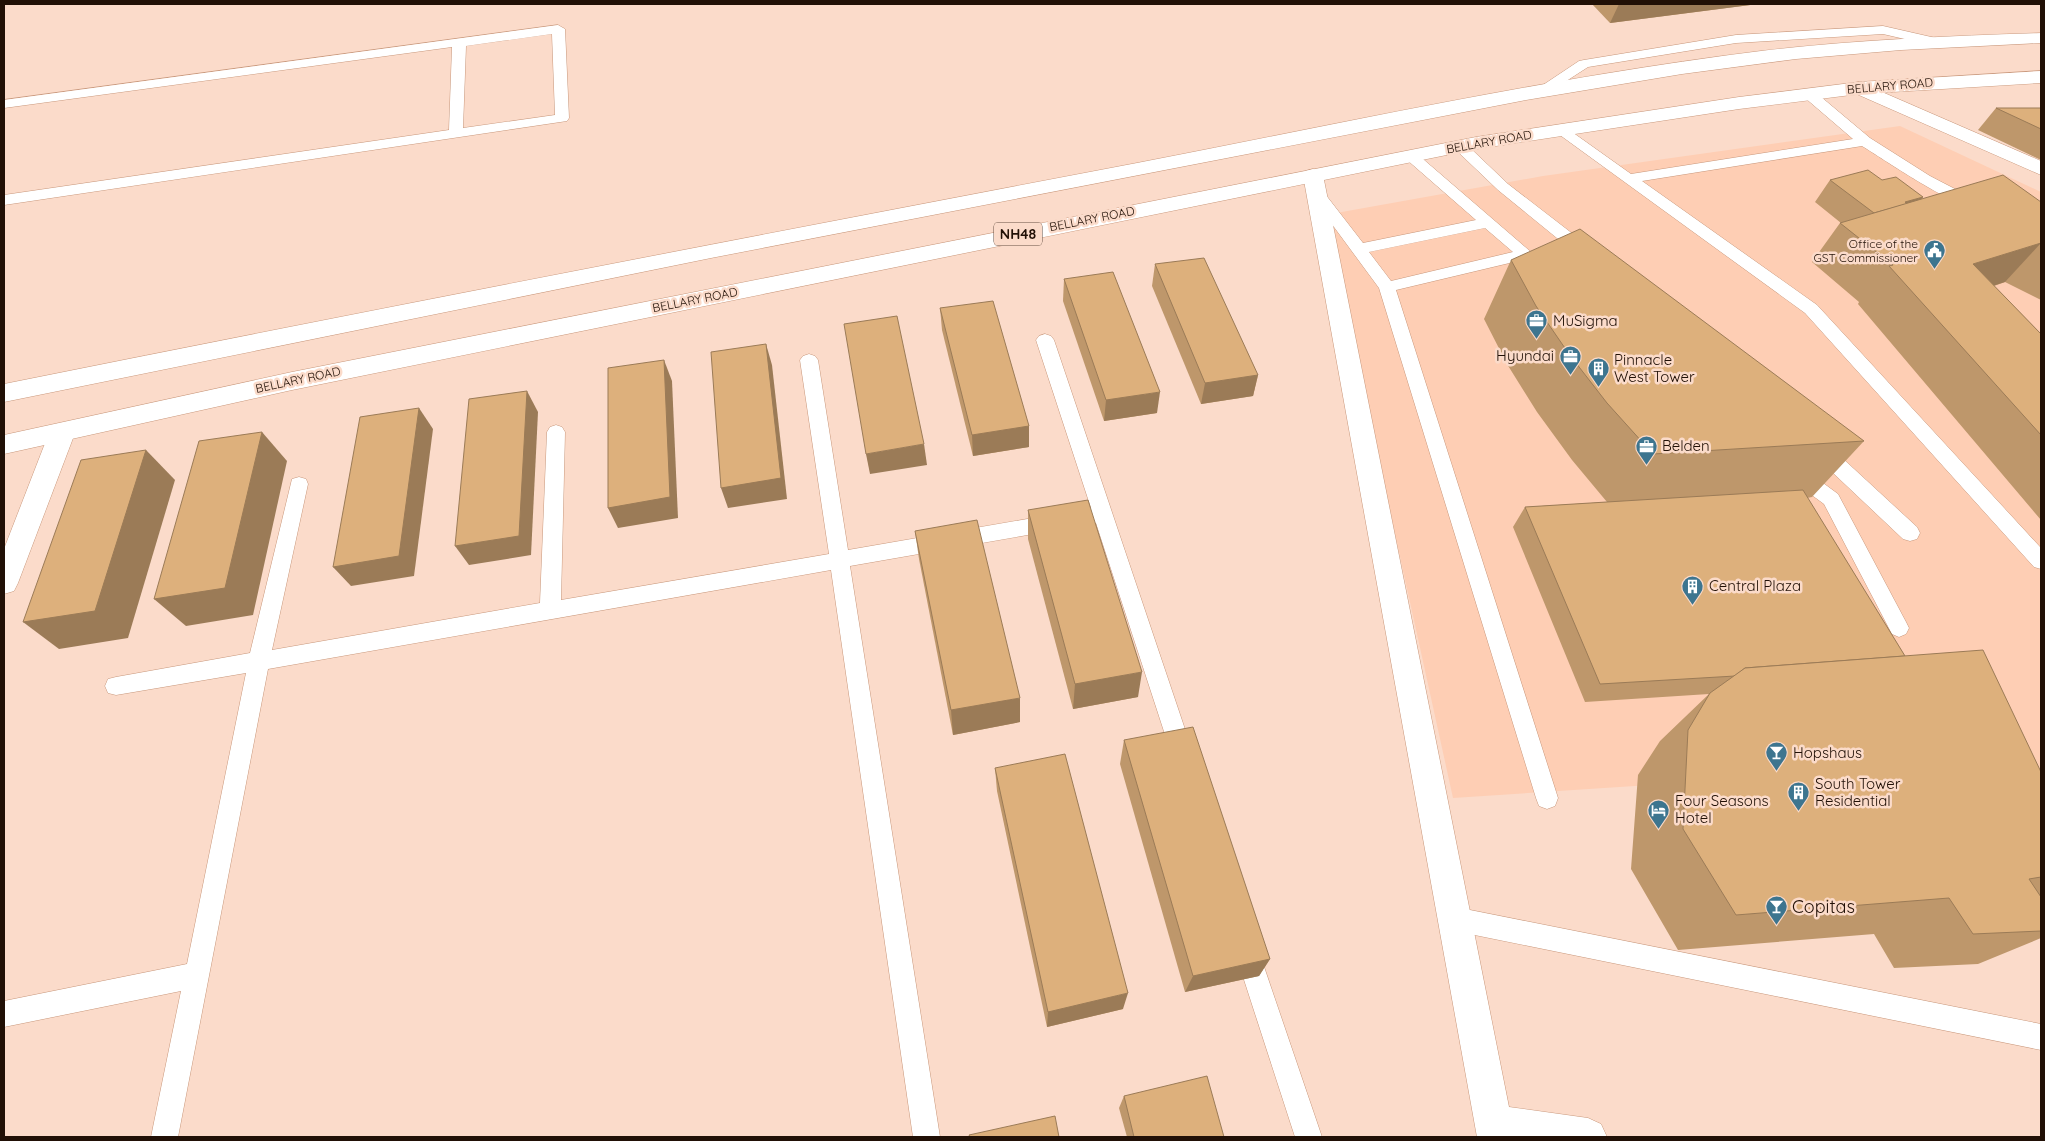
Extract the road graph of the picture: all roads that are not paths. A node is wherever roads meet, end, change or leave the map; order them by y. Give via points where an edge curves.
1 (2041, 38) edge
2 (459, 42) junction
3 (2041, 78) edge
4 (1859, 88) junction
5 (1809, 94) junction
6 (4, 104) edge
7 (1560, 130) junction
8 (456, 132) junction
9 (1865, 141) junction
10 (1461, 147) junction
11 (1411, 156) junction
12 (2041, 168) edge
13 (1628, 178) junction
14 (1315, 184) junction
15 (4, 200) edge
16 (1983, 210) edge
17 (1488, 222) junction
18 (1359, 249) junction
19 (1525, 254) junction
20 (1600, 264) edge
21 (1555, 279) edge
22 (1388, 287) junction
23 (1045, 340) dead end
24 (809, 360) dead end
25 (4, 393) edge
26 (556, 432) dead end
27 (62, 433) junction
28 (1805, 436) edge
29 (4, 445) edge
30 (1783, 464) edge
31 (299, 484) dead end
32 (1103, 514) junction
33 (1910, 534) dead end
34 (839, 560) junction
35 (2041, 561) edge
36 (4, 583) edge
37 (550, 610) junction
38 (1899, 628) dead end
39 (259, 661) junction
40 (116, 686) dead end
41 (1190, 778) edge
42 (1547, 798) dead end
43 (1455, 919) junction
44 (1240, 930) edge
45 (196, 975) junction
46 (4, 1014) edge
47 (2041, 1038) edge
48 (1495, 1130) edge
49 (164, 1137) edge
50 (927, 1137) edge
51 (1309, 1137) edge
52 (1588, 1137) edge

1 - 25 main road via 1872,46 1648,73 662,260
2 - 6 lane
2 - 8 lane
2 - 8 lane via 558,29 562,118
3 - 4 main road, BELLARY ROAD / NH48
4 - 5 main road, BELLARY ROAD / NH48
4 - 12 main road
5 - 7 main road, BELLARY ROAD / NH48
5 - 9 lane
7 - 10 main road, BELLARY ROAD / NH48
7 - 13 lane
8 - 15 lane
9 - 13 lane
9 - 16 lane via 1925,179
10 - 11 main road, BELLARY ROAD / NH48
10 - 20 lane via 1502,187
11 - 14 main road, BELLARY ROAD / NH48
11 - 17 lane
13 - 35 lane via 1811,308
14 - 18 lane
14 - 27 main road, BELLARY ROAD / NH48 via 292,381
14 - 43 main road
17 - 18 lane
17 - 19 lane
18 - 22 lane
19 - 21 lane
19 - 22 lane
22 - 42 lane
23 - 32 lane
24 - 34 lane
26 - 37 lane
27 - 29 main road, BELLARY ROAD / NH48
27 - 36 main road
28 - 33 lane
30 - 38 lane via 1831,499
31 - 39 lane
32 - 34 lane
32 - 41 lane
34 - 37 lane
34 - 50 lane
37 - 39 lane
39 - 40 lane
39 - 45 lane
43 - 47 lane
43 - 48 main road
44 - 51 lane
45 - 46 lane
45 - 49 lane
48 - 52 main road

